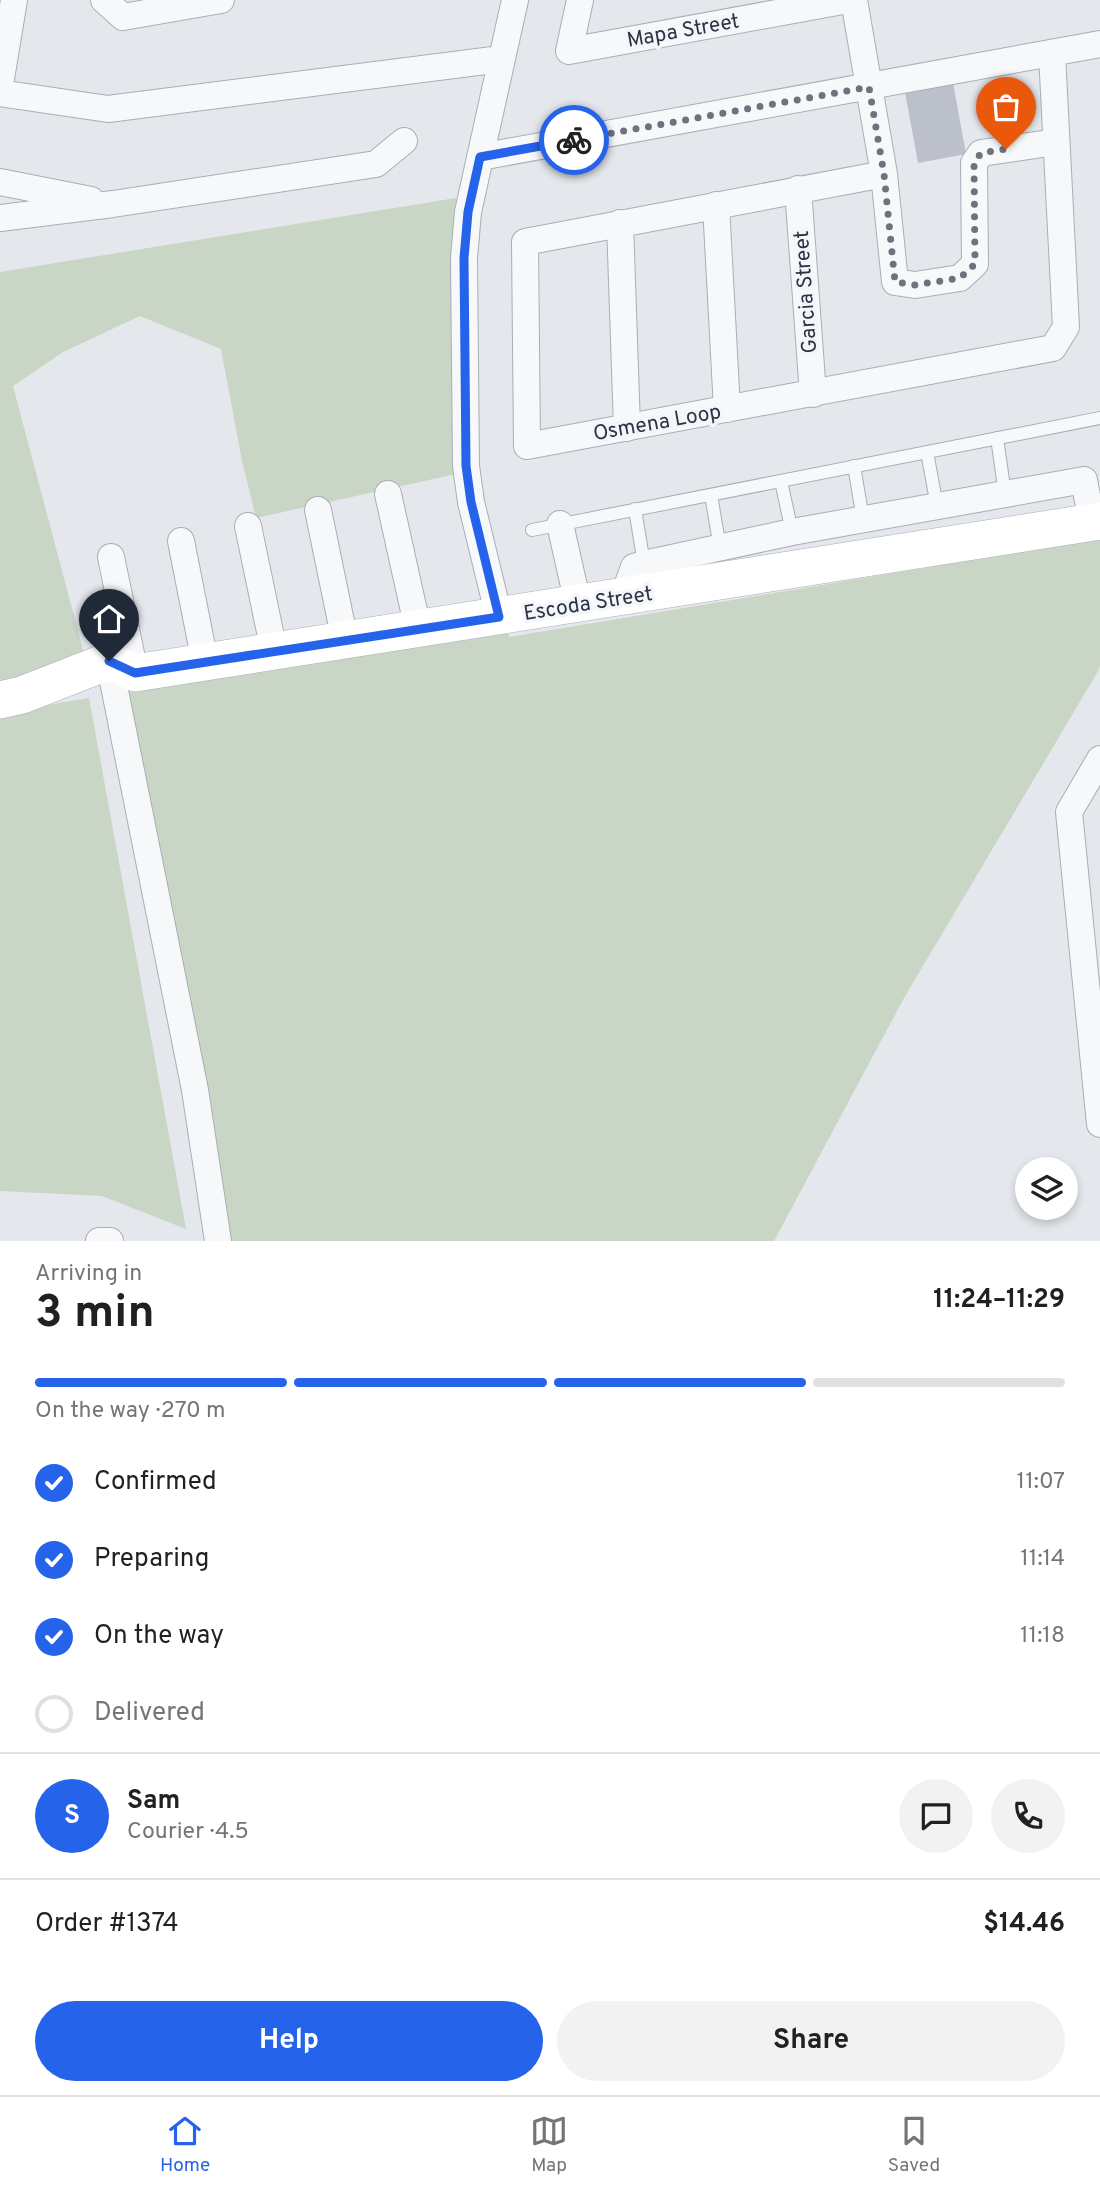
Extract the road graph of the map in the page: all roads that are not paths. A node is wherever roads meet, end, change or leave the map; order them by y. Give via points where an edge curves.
1 (14, 0) edge
2 (104, 0) edge
3 (222, 0) edge
4 (515, 0) edge
5 (580, 0) edge
6 (848, 0) edge
7 (854, 0) edge
8 (190, 3) edge
9 (1100, 44) edge
10 (1052, 54) junction
11 (501, 59) junction
12 (0, 85) edge
13 (869, 87) junction
14 (0, 93) edge
15 (404, 141) dead end
16 (1056, 142) junction
17 (480, 157) junction
18 (884, 174) junction
19 (0, 181) edge
20 (798, 189) junction
21 (113, 204) junction
22 (716, 205) junction
23 (0, 218) edge
24 (620, 223) junction
25 (813, 394) junction
26 (727, 409) junction
27 (1100, 418) edge
28 (627, 428) junction
29 (997, 438) junction
30 (927, 452) junction
31 (854, 466) junction
32 (781, 481) junction
33 (388, 494) dead end
34 (1005, 494) junction
35 (710, 495) junction
36 (937, 506) junction
37 (635, 509) junction
38 (318, 510) dead end
39 (863, 519) junction
40 (1096, 522) edge
41 (560, 524) junction
42 (248, 526) dead end
43 (532, 530) dead end
44 (793, 532) junction
45 (181, 541) dead end
46 (720, 548) junction
47 (111, 557) dead end
48 (644, 564) junction
49 (623, 597) junction
50 (578, 604) junction
51 (499, 617) junction
52 (418, 629) junction
53 (345, 641) junction
54 (274, 651) junction
55 (205, 662) junction
56 (122, 667) junction
57 (0, 700) edge
58 (1100, 759) edge
59 (1100, 1124) edge
60 (99, 1241) edge
61 (110, 1241) edge
62 (218, 1241) edge

1 - 12 street
2 - 8 street via 123,16
3 - 8 street
4 - 11 street
5 - 6 street, Mapa Street via 569,51
7 - 13 street
9 - 10 street
10 - 13 street
10 - 16 street, Osmena Loop
11 - 14 street via 108,109
11 - 17 street
13 - 17 street
13 - 18 street
15 - 21 street via 376,164
16 - 18 street via 981,153 974,163 975,264 960,278 915,285 895,282
16 - 25 street, Osmena Loop via 1066,327 1054,348
17 - 51 street via 464,258 466,466
18 - 20 street, Osmena Loop
19 - 21 street
20 - 22 street, Osmena Loop
20 - 25 street, Garcia Street
21 - 23 street
22 - 24 street, Osmena Loop
22 - 26 street
24 - 28 street
24 - 28 street, Osmena Loop via 525,242 527,446
25 - 26 street, Osmena Loop
26 - 28 street, Osmena Loop
27 - 29 lane
29 - 30 lane
29 - 34 lane
30 - 31 lane
30 - 36 lane
31 - 32 lane
31 - 39 lane
32 - 35 lane
32 - 44 lane
33 - 52 street
34 - 36 street
34 - 40 street via 1084,480
35 - 37 lane
35 - 46 lane
36 - 39 street
37 - 41 lane
37 - 48 lane
38 - 53 street
39 - 44 street
40 - 49 street, Escoda Street
41 - 43 lane
41 - 50 street
42 - 54 street
44 - 46 street
45 - 55 street
46 - 48 street
47 - 56 street
48 - 49 street via 634,567
49 - 50 street, Escoda Street
50 - 51 street, Escoda Street
51 - 52 street, Escoda Street
52 - 53 street, Escoda Street
53 - 54 street, Escoda Street
54 - 55 street, Escoda Street
55 - 56 street, Escoda Street
56 - 57 street, Escoda Street
56 - 62 street
58 - 59 street via 1069,813
60 - 61 street

